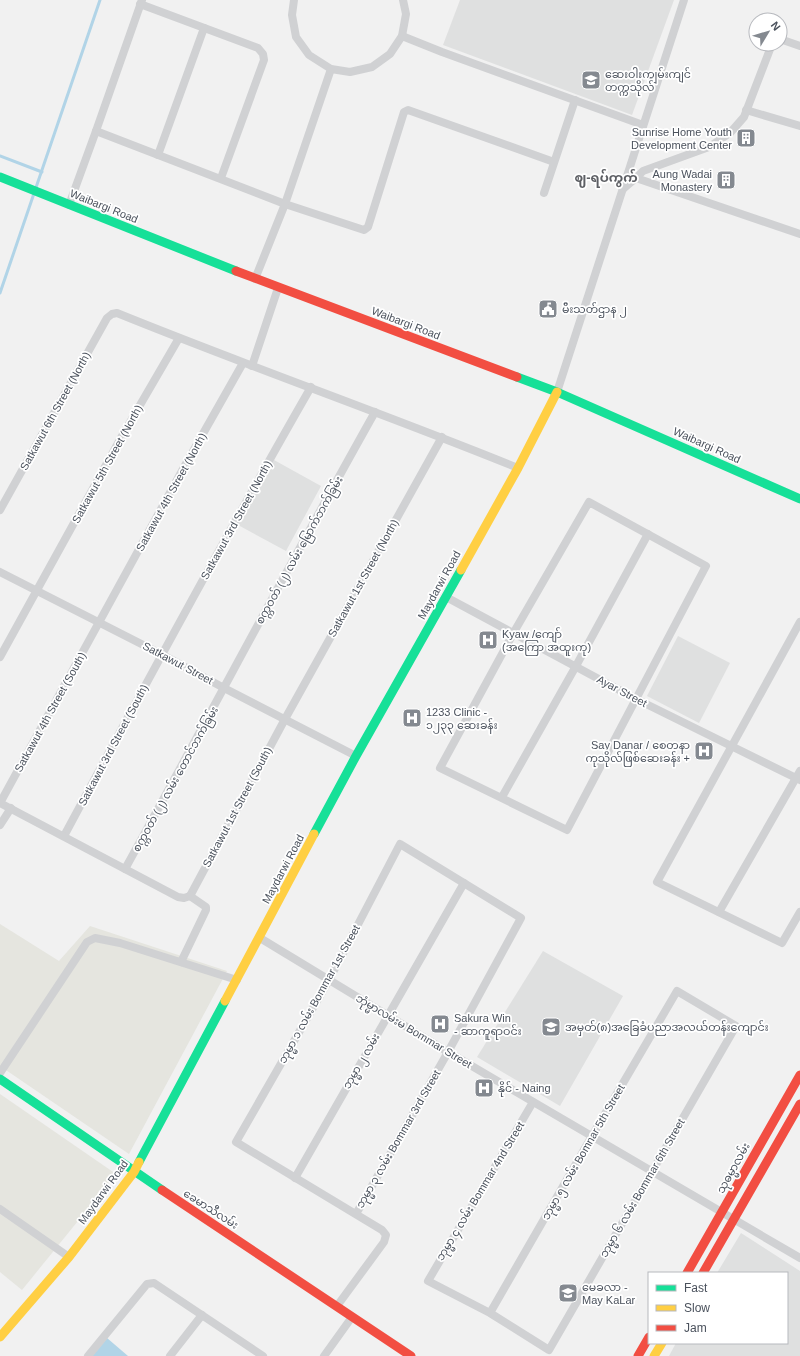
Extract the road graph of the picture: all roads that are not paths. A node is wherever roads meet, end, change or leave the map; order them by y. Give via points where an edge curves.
1 (294, 0) edge
2 (403, 0) edge
3 (684, 0) edge
4 (141, 2) edge
5 (204, 28) junction
6 (402, 36) junction
7 (788, 42) edge
8 (800, 46) edge
9 (769, 52) edge
10 (331, 69) junction
11 (575, 100) junction
12 (746, 110) junction
13 (643, 125) junction
14 (800, 126) edge
15 (96, 131) junction
16 (158, 155) junction
17 (554, 162) junction
18 (0, 177) edge
19 (221, 178) junction
20 (636, 178) junction
21 (622, 190) junction
22 (544, 193) dead end
23 (285, 204) junction
24 (69, 205) junction
25 (800, 234) edge
26 (254, 279) junction
27 (278, 288) junction
28 (179, 338) junction
29 (243, 363) junction
30 (252, 366) junction
31 (311, 387) junction
32 (556, 392) junction
33 (375, 412) junction
34 (442, 437) junction
35 (518, 468) junction
36 (800, 499) edge
37 (0, 510) edge
38 (648, 534) junction
39 (0, 572) edge
40 (37, 590) junction
41 (446, 597) junction
42 (99, 622) junction
43 (800, 622) edge
44 (514, 632) junction
45 (161, 654) junction
46 (0, 657) edge
47 (576, 666) junction
48 (224, 688) junction
49 (636, 699) junction
50 (285, 719) junction
51 (732, 746) junction
52 (356, 756) junction
53 (799, 776) edge
54 (502, 798) junction
55 (0, 803) edge
56 (11, 808) junction
57 (0, 825) edge
58 (64, 836) junction
59 (125, 869) junction
60 (464, 883) junction
61 (190, 896) junction
62 (719, 912) junction
63 (800, 912) edge
64 (260, 938) junction
65 (181, 962) junction
66 (237, 980) junction
67 (329, 980) junction
68 (677, 991) joint
69 (388, 1014) junction
70 (448, 1052) junction
71 (0, 1073) edge
72 (800, 1075) edge
73 (0, 1079) edge
74 (533, 1102) junction
75 (800, 1104) edge
76 (592, 1136) junction
77 (651, 1171) junction
78 (134, 1172) junction
79 (296, 1178) junction
80 (0, 1209) edge
81 (722, 1213) junction
82 (356, 1214) junction
83 (734, 1220) junction
84 (69, 1257) junction
85 (800, 1258) edge
86 (688, 1272) edge
87 (704, 1272) edge
88 (337, 1306) junction
89 (490, 1313) junction
90 (202, 1315) junction
91 (352, 1317) junction
92 (0, 1337) edge
93 (648, 1339) edge
94 (661, 1344) edge
95 (260, 1355) edge
96 (88, 1356) edge
97 (170, 1356) edge
98 (324, 1356) edge
99 (411, 1356) edge
100 (638, 1356) edge
101 (654, 1356) edge

1 - 10 street via 292,15 296,37 309,55
2 - 6 street via 406,14
3 - 13 street
4 - 5 street
4 - 15 street
5 - 16 street
5 - 19 street via 258,48 264,54
6 - 10 street via 390,54 372,67 350,72
6 - 11 street
7 - 8 street
9 - 12 street
10 - 23 street
11 - 13 street
11 - 17 street
12 - 14 street
12 - 20 street via 744,117 730,133 709,147 643,171
13 - 21 street
15 - 16 street
15 - 24 street
16 - 19 street
17 - 22 street
17 - 23 street via 408,110 404,112 368,227 364,230
18 - 24 street, Waibargi Road
19 - 23 street
20 - 21 street
20 - 25 street
21 - 32 street
23 - 26 street
24 - 26 street, Waibargi Road
26 - 27 street, Waibargi Road
27 - 30 street
27 - 32 street, Waibargi Road
28 - 29 street
28 - 37 street, Satkawut 6th Street (North) via 117,313 106,318
28 - 40 street, Satkawut 5th Street (North)
29 - 30 street
29 - 42 street, Satkawut 4th Street (North)
30 - 31 street
31 - 33 street
31 - 45 street, Satkawut 3rd Street (North)
32 - 35 street, Maydarwi Road
32 - 36 street, Waibargi Road
33 - 34 street
33 - 48 street, စက္ကဝတ် (၂) လမ်း မြောက်ဘက်ခြမ်း
34 - 35 street
34 - 50 street, Satkawut 1st Street (North)
35 - 41 street, Maydarwi Road
38 - 44 street via 589,502
38 - 47 street
38 - 49 street via 706,566
39 - 40 street, Satkawut Street
40 - 42 street, Satkawut Street
40 - 46 street, Satkawut 5th Street (North)
41 - 44 street, Ayar Street
41 - 52 street, Maydarwi Road
42 - 45 street, Satkawut Street
42 - 55 street, Satkawut 4th Street (South)
43 - 51 street
44 - 47 street, Ayar Street
44 - 54 street via 440,768
45 - 48 street, Satkawut Street
45 - 58 street, Satkawut 3rd Street (South)
47 - 49 street, Ayar Street
47 - 54 street
48 - 50 street, Satkawut Street
48 - 59 street, စက္ကဝတ် (၂) လမ်း တောင်ဘက်ခြမ်း
49 - 51 street, Ayar Street
49 - 54 street via 566,830
50 - 52 street, Satkawut Street
50 - 61 street, Satkawut 1st Street (South)
51 - 53 street, Ayar Street
51 - 62 street via 657,882
52 - 64 street, Maydarwi Road
53 - 62 street
55 - 56 street
56 - 57 street
56 - 58 street
58 - 59 street
59 - 61 street via 178,897
60 - 67 street, ဘုမ္မာ ၁ လမ်း Bommar 1st Street via 400,844
60 - 69 street, ဘုမ္မာ ၂ လမ်း
60 - 70 street, ဘုမ္မာ ၃ လမ်း Bommar 3rd Street via 521,918
61 - 65 street via 206,907 206,910
62 - 63 street via 782,943
64 - 66 street, Maydarwi Road
64 - 67 street, ဘုံမ္မာလမ်းမ Bommar Street
65 - 66 street
65 - 71 street via 120,943 91,939
66 - 78 street, Maydarwi Road
67 - 69 street, ဘုံမ္မာလမ်းမ Bommar Street
67 - 79 street, ဘုမ္မာ ၁ လမ်း Bommar 1st Street via 236,1142
68 - 76 street, ဘုမ္မာ ၅ လမ်း Bomnar 5th Street
68 - 77 street, ဘုမ္မာ ၆ လမ်း Bommar 6th Street via 736,1026
69 - 70 street, ဘုံမ္မာလမ်းမ Bommar Street
69 - 79 street, ဘုမ္မာ ၂ လမ်း
70 - 74 street, ဘုံမ္မာလမ်းမ Bommar Street
70 - 82 street, ဘုမ္မာ ၃ လမ်း Bommar 3rd Street
72 - 81 street, သုဓမ္မာလမ်း
73 - 78 street, ခေမာသီလမ်း
74 - 76 street, ဘုံမ္မာလမ်းမ Bommar Street
74 - 89 street, ဘုမ္မာ ၄ လမ်း Bommar 4nd Street via 428,1281
75 - 83 street
76 - 77 street, ဘုံမ္မာလမ်းမ Bommar Street
76 - 89 street, ဘုမ္မာ ၅ လမ်း Bomnar 5th Street
77 - 81 street, ဘုံမ္မာလမ်းမ Bommar Street
77 - 89 street, ဘုမ္မာ ၆ လမ်း Bommar 6th Street via 549,1350
78 - 84 street, Maydarwi Road
78 - 88 street, ခေမာသီလမ်း
79 - 82 street
80 - 84 street
81 - 83 street, ဘုံမ္မာလမ်းမ Bommar Street
81 - 86 street, သုဓမ္မာလမ်း
82 - 88 street via 386,1235 384,1242
83 - 85 street, ဘုံမ္မာလမ်းမ Bommar Street
83 - 87 street
84 - 92 street, Maydarwi Road
88 - 91 street, ခေမာသီလမ်း
90 - 95 street
90 - 96 street via 154,1283 146,1284
90 - 97 street
91 - 98 street
91 - 99 street, ခေမာသီလမ်း
93 - 100 street
94 - 101 street

